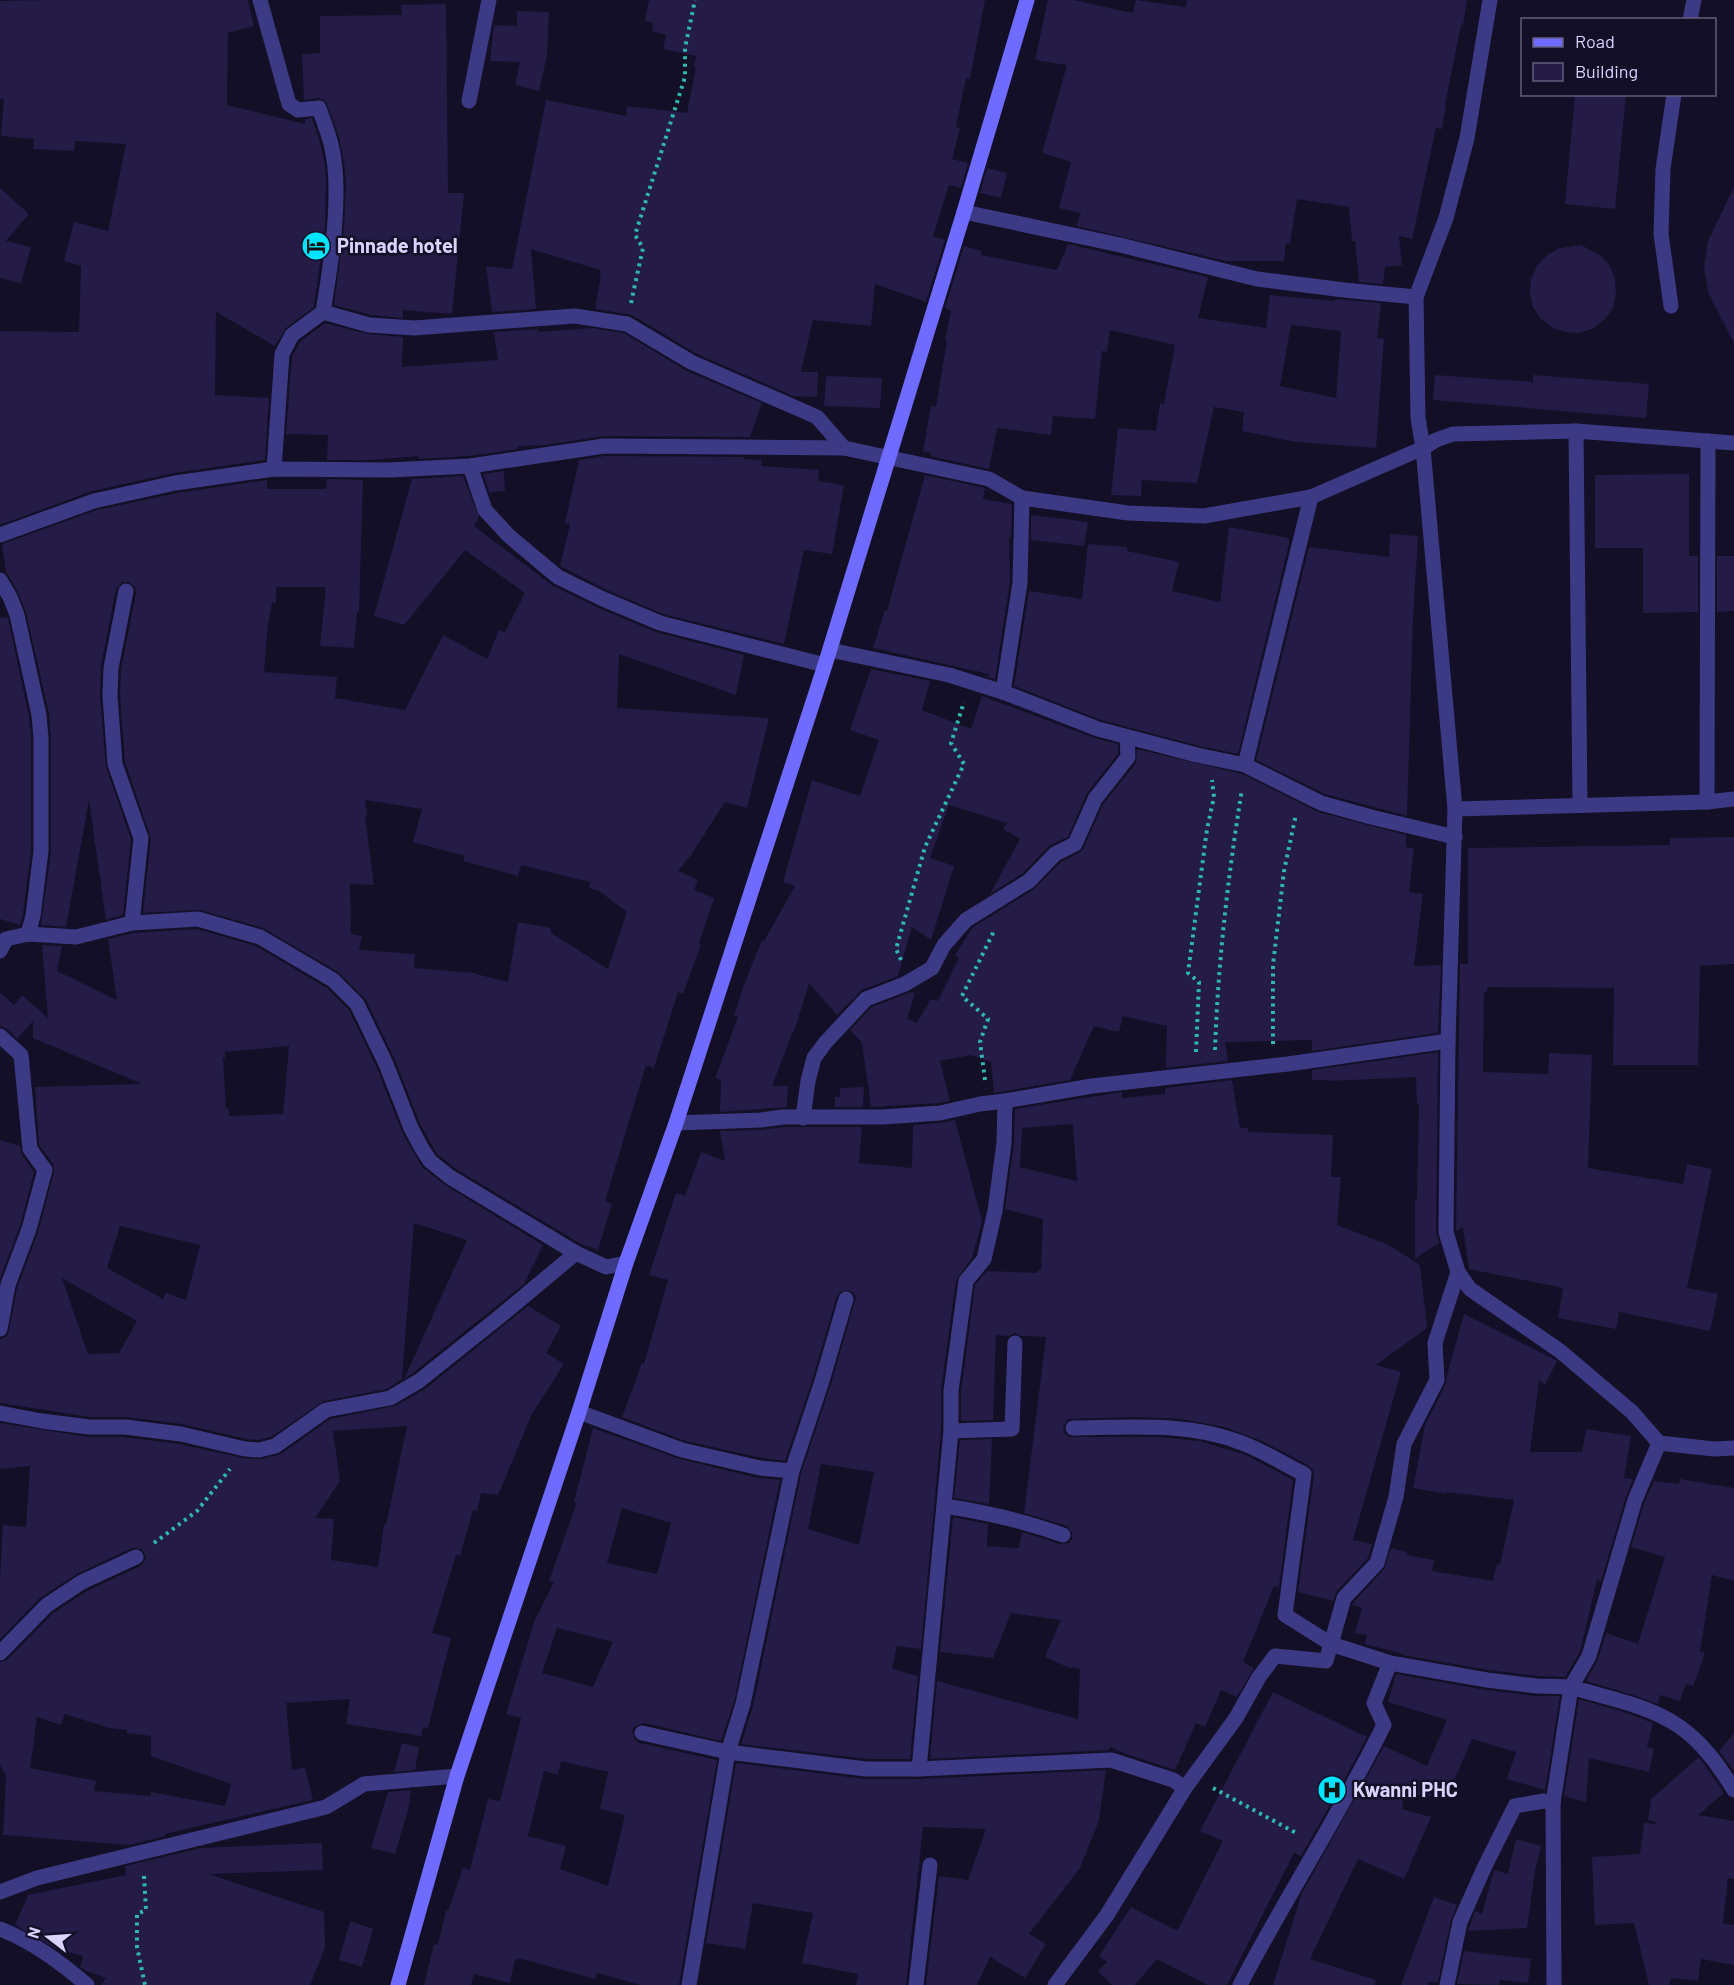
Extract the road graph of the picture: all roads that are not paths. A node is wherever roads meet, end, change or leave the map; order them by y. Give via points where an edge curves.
1 (260, 0) edge
2 (489, 0) edge
3 (1027, 0) edge
4 (1490, 0) edge
5 (1694, 0) edge
6 (1690, 18) edge
7 (1674, 96) edge
8 (469, 100) dead end
9 (964, 212) junction
10 (1416, 297) junction
11 (1671, 306) dead end
12 (323, 312) junction
13 (1576, 431) junction
14 (1708, 441) junction
15 (1734, 443) edge
16 (844, 448) junction
17 (1423, 448) junction
18 (890, 457) junction
19 (470, 466) junction
20 (274, 469) junction
21 (1311, 497) junction
22 (1022, 498) junction
23 (0, 534) edge
24 (0, 580) edge
25 (126, 591) dead end
26 (830, 650) junction
27 (825, 665) junction
28 (1003, 692) junction
29 (1127, 737) junction
30 (1245, 765) junction
31 (1734, 799) edge
32 (1707, 802) junction
33 (1580, 805) junction
34 (1455, 809) junction
35 (1455, 837) junction
36 (132, 923) junction
37 (28, 934) junction
38 (0, 951) edge
39 (0, 1036) edge
40 (1448, 1041) junction
41 (997, 1102) junction
42 (803, 1118) junction
43 (676, 1123) junction
44 (576, 1253) junction
45 (626, 1263) junction
46 (1458, 1272) junction
47 (846, 1299) dead end
48 (0, 1329) edge
49 (1015, 1343) dead end
50 (579, 1412) junction
51 (0, 1413) edge
52 (1073, 1428) dead end
53 (951, 1431) junction
54 (1659, 1443) junction
55 (1734, 1448) edge
56 (792, 1471) junction
57 (944, 1506) junction
58 (1063, 1535) dead end
59 (136, 1557) road end
60 (1332, 1644) junction
61 (0, 1653) edge
62 (1390, 1663) junction
63 (1571, 1687) junction
64 (642, 1733) dead end
65 (728, 1752) junction
66 (919, 1769) junction
67 (457, 1776) junction
68 (1189, 1783) junction
69 (1734, 1790) edge
70 (1553, 1803) junction
71 (930, 1865) dead end
72 (0, 1892) edge
73 (0, 1929) edge
74 (87, 1985) edge
75 (398, 1985) edge
76 (689, 1985) edge
77 (916, 1985) edge
78 (1055, 1985) edge
79 (1240, 1985) edge
80 (1447, 1985) edge
81 (1554, 1985) edge

1 - 12 street via 289,104 298,110 319,108 332,146 336,189
2 - 8 street
3 - 9 street
4 - 10 street via 1467,138 1446,218
5 - 6 street
7 - 11 street via 1663,169 1660,234
9 - 10 street via 1257,279
9 - 18 street
10 - 17 street via 1418,418
12 - 16 street via 369,325 414,328 575,316 627,324 691,362 817,417
12 - 20 street via 292,335 282,354
13 - 14 street
13 - 17 street via 1453,434
13 - 33 street
14 - 15 street
14 - 32 street
16 - 18 street
16 - 19 street via 604,446
17 - 21 street
17 - 34 street
18 - 22 street via 989,479
18 - 26 street
19 - 20 street
19 - 27 street via 485,510 558,577 660,623
20 - 23 street via 175,483 94,501
21 - 22 street via 1203,516 1128,513
21 - 30 street
22 - 28 street via 1020,583
24 - 37 street via 17,615 41,738 41,851
25 - 36 street via 111,668 110,696 115,764 141,838
26 - 27 street
26 - 28 street via 949,675
27 - 43 street
28 - 29 street
29 - 30 street
29 - 42 street via 1128,757 1095,799 1075,844 1055,854 1029,881 966,920 944,945 932,968 866,999 825,1043 814,1058
30 - 35 street via 1321,803
31 - 32 street
32 - 33 street
33 - 34 street
34 - 35 street
35 - 40 street
36 - 37 street via 76,936
36 - 44 street via 198,919 237,930 260,937 333,980 362,1013 411,1128 430,1161
37 - 38 street via 6,939
39 - 48 street via 21,1055 30,1149 45,1170 8,1285
40 - 41 street via 1092,1086
40 - 46 street via 1446,1232
41 - 42 street via 940,1113
41 - 53 street via 1004,1143 1001,1177 984,1259 966,1281 951,1391
42 - 43 street
43 - 45 street
44 - 45 street via 606,1267
44 - 51 street via 419,1381 390,1398 326,1410 275,1446 245,1449 181,1434 42,1421
45 - 50 street
46 - 54 street via 1470,1289 1560,1351 1632,1412
46 - 60 street via 1435,1343 1437,1380 1404,1444 1396,1497 1377,1563 1344,1598
47 - 56 street
49 - 53 street via 1012,1429
50 - 56 street via 682,1450 760,1468
50 - 67 street
52 - 60 street via 1200,1431 1242,1443 1304,1474 1285,1614
53 - 57 street
54 - 55 street
54 - 63 street via 1635,1500 1589,1656
56 - 65 street via 743,1704
57 - 58 street via 989,1513
57 - 66 street
59 - 61 street via 82,1582 47,1605
60 - 62 street
60 - 68 street via 1326,1661 1275,1656
62 - 63 street via 1487,1680
62 - 79 street via 1374,1702 1384,1725 1356,1782
63 - 69 street via 1652,1712 1679,1726 1719,1765
63 - 70 street
64 - 65 street
65 - 66 street via 866,1769
65 - 76 street
66 - 68 street via 1110,1760
67 - 72 street via 364,1784 326,1807 37,1878
67 - 75 street
68 - 78 street via 1107,1915
70 - 80 street via 1515,1806 1460,1922
70 - 81 street
71 - 77 street
73 - 74 street via 24,1939

